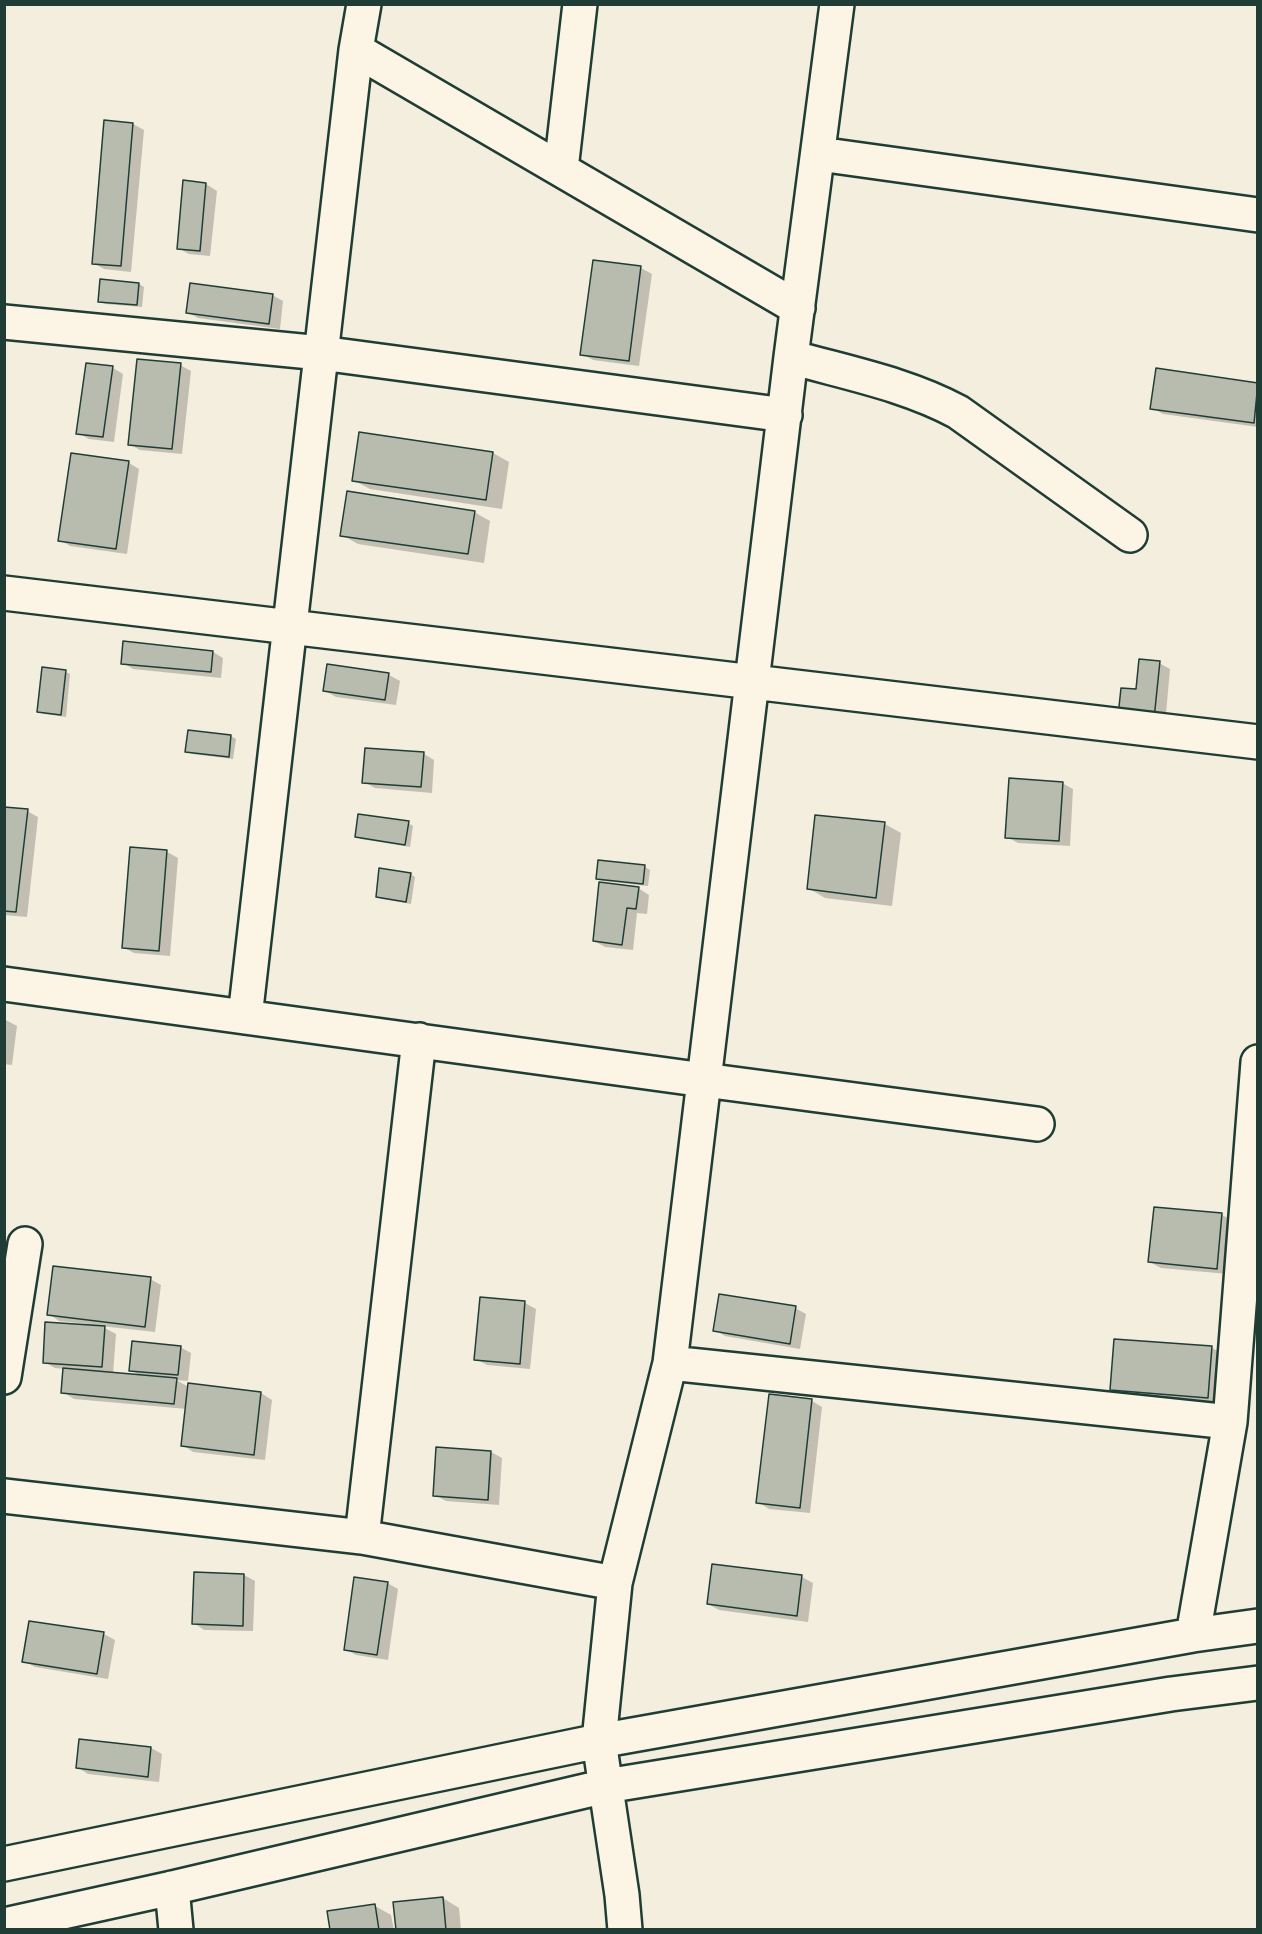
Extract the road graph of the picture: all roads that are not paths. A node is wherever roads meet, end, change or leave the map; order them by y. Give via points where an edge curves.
1 (364, 4) edge
2 (579, 4) edge
3 (837, 4) edge
4 (356, 50) junction
5 (819, 154) junction
6 (561, 169) junction
7 (1257, 215) edge
8 (798, 308) junction
9 (4, 322) edge
10 (321, 353) junction
11 (791, 357) junction
12 (785, 415) junction
13 (1130, 535) dead end
14 (4, 593) edge
15 (291, 627) junction
16 (753, 683) junction
17 (1257, 742) edge
18 (4, 984) edge
19 (245, 1017) junction
20 (419, 1040) junction
21 (1257, 1062) edge
22 (704, 1080) junction
23 (1037, 1124) dead end
24 (26, 1244) dead end
25 (670, 1364) junction
26 (4, 1377) edge
27 (1230, 1422) junction
28 (4, 1496) edge
29 (362, 1538) junction
30 (615, 1583) junction
31 (1257, 1626) edge
32 (1193, 1635) junction
33 (1257, 1683) edge
34 (599, 1741) junction
35 (606, 1786) junction
36 (4, 1864) edge
37 (172, 1888) junction
38 (4, 1925) edge
39 (176, 1929) edge
40 (626, 1929) edge

1 - 4 street
2 - 6 street
3 - 5 street
4 - 6 street
4 - 10 street
5 - 7 street
5 - 8 street
6 - 8 street
8 - 11 street
9 - 10 street
10 - 12 street
10 - 15 street
11 - 12 street
11 - 13 street via 916,392 951,408
12 - 16 street
14 - 15 street
15 - 16 street
15 - 19 street
16 - 17 street
16 - 22 street
18 - 19 street
19 - 20 street
20 - 22 street
20 - 29 street
21 - 27 street
22 - 23 street
22 - 25 street
24 - 26 street
25 - 27 street
25 - 30 street
27 - 32 street
28 - 29 street
29 - 30 street
30 - 34 street
31 - 32 street
32 - 34 street
33 - 35 street
34 - 35 street
34 - 36 street
35 - 37 street
35 - 40 street
37 - 38 street
37 - 39 street

